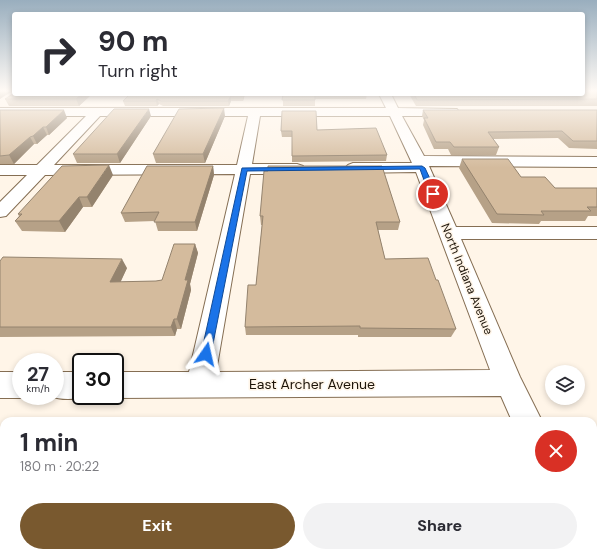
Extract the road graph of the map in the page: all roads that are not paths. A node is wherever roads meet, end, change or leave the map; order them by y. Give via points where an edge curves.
1 (93, 116) edge
2 (254, 116) edge
3 (397, 116) edge
4 (597, 162) edge
5 (421, 164) junction
6 (337, 168) edge
7 (244, 169) junction
8 (314, 169) edge
9 (0, 170) edge
10 (41, 170) junction
11 (0, 212) edge
12 (450, 233) junction
13 (597, 233) edge
14 (509, 383) junction
15 (0, 385) edge
16 (12, 385) edge
17 (124, 385) edge
18 (200, 385) junction
19 (525, 417) edge

1 - 10 street
2 - 7 street
3 - 5 street, North Indiana Avenue
4 - 5 street
5 - 6 street
5 - 12 street, North Indiana Avenue
7 - 8 street
7 - 10 street
7 - 18 street
9 - 10 street
10 - 11 street
12 - 13 street
12 - 14 street, North Indiana Avenue
14 - 18 street, East Archer Avenue
14 - 19 street, North Indiana Avenue
15 - 16 street
17 - 18 street, East Archer Avenue

